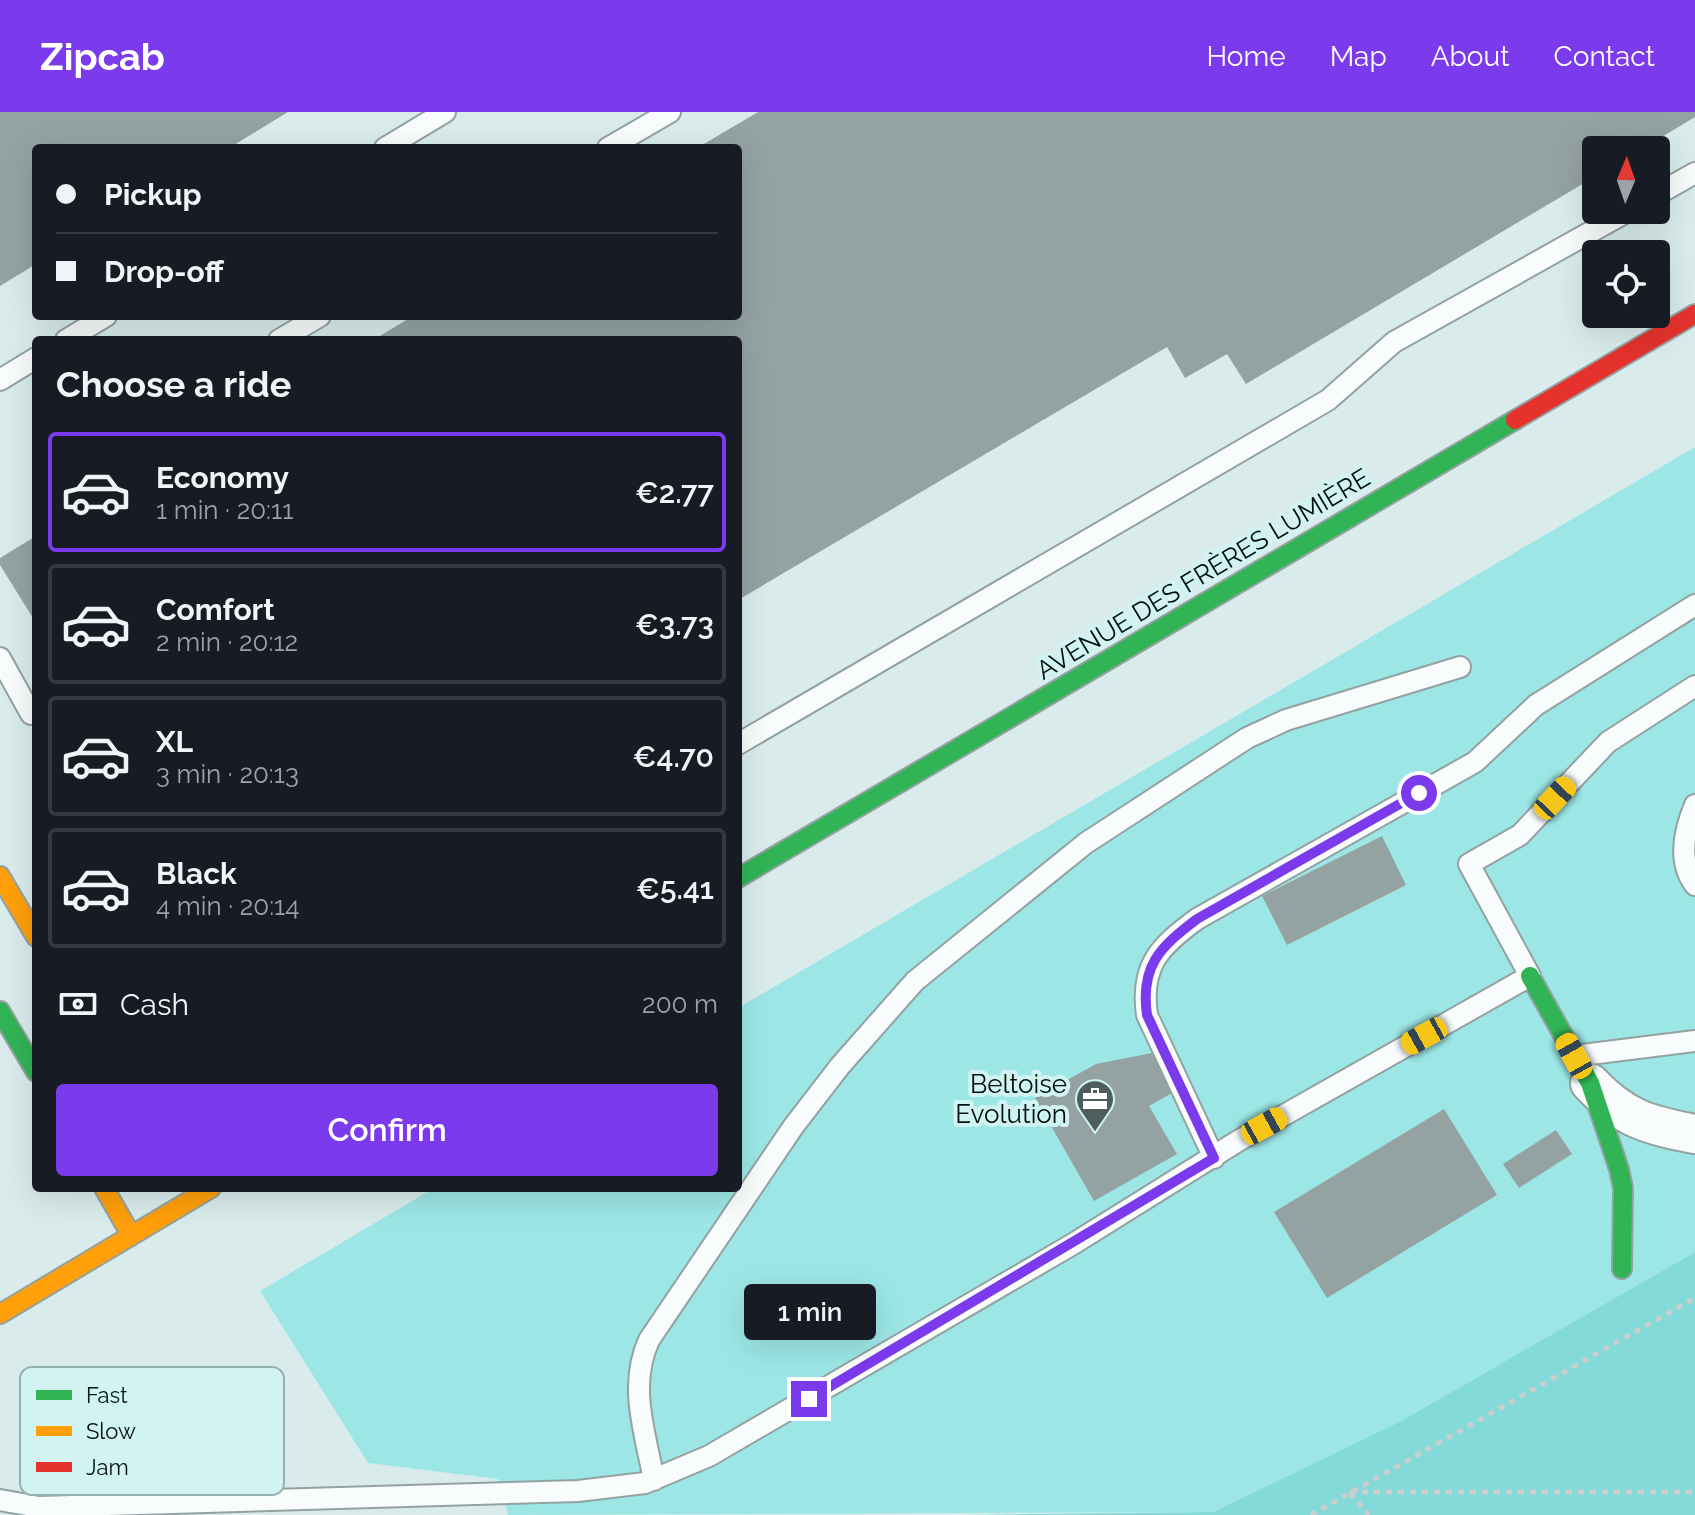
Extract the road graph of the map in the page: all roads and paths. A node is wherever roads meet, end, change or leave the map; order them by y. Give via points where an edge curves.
1 (445, 112) edge
2 (670, 112) edge
3 (392, 144) edge
4 (615, 144) edge
5 (1695, 173) edge
6 (1670, 187) edge
7 (1605, 224) edge
8 (1695, 314) edge
9 (99, 320) edge
10 (313, 320) edge
11 (73, 336) edge
12 (286, 336) edge
13 (32, 360) edge
14 (0, 380) edge
15 (1695, 605) edge
16 (0, 658) edge
17 (1460, 667) dead end
18 (1695, 686) edge
19 (32, 713) edge
20 (742, 742) edge
21 (1695, 805) edge
22 (0, 876) edge
23 (742, 876) edge
24 (1695, 885) edge
25 (32, 930) edge
26 (1530, 976) junction
27 (0, 1011) edge
28 (1695, 1041) edge
29 (32, 1065) edge
30 (1582, 1070) junction
31 (1695, 1134) edge
32 (1214, 1158) junction
33 (106, 1192) edge
34 (189, 1193) edge
35 (131, 1235) junction
36 (1622, 1269) dead end
37 (1695, 1298) edge
38 (0, 1314) edge
39 (654, 1480) junction
40 (1349, 1492) junction
41 (1695, 1492) edge
42 (0, 1500) edge
43 (1311, 1515) edge
44 (1369, 1515) edge

1 - 3 lane
2 - 4 lane
5 - 6 lane
7 - 20 lane via 1394,342 1328,400
8 - 23 street, AVENUE DES FRÈRES LUMIÈRE
9 - 11 lane
10 - 12 lane
13 - 14 lane
15 - 32 lane via 1536,705 1475,762 1170,939 1152,962 1144,992 1147,1015
16 - 19 lane
17 - 39 lane via 1286,720 1247,738 1086,843 902,994 793,1127 649,1340 639,1363 637,1391
18 - 26 lane via 1608,742 1520,835 1469,864
21 - 24 lane via 1684,852
22 - 25 street
26 - 30 street
26 - 32 lane
27 - 29 street
28 - 30 lane
30 - 31 street via 1626,1116
30 - 36 street via 1623,1188
32 - 39 lane via 909,1341 709,1456
33 - 35 street
34 - 35 street
35 - 38 street
37 - 40 path
39 - 42 lane via 578,1491 39,1507
40 - 41 path
40 - 43 path
40 - 44 path

